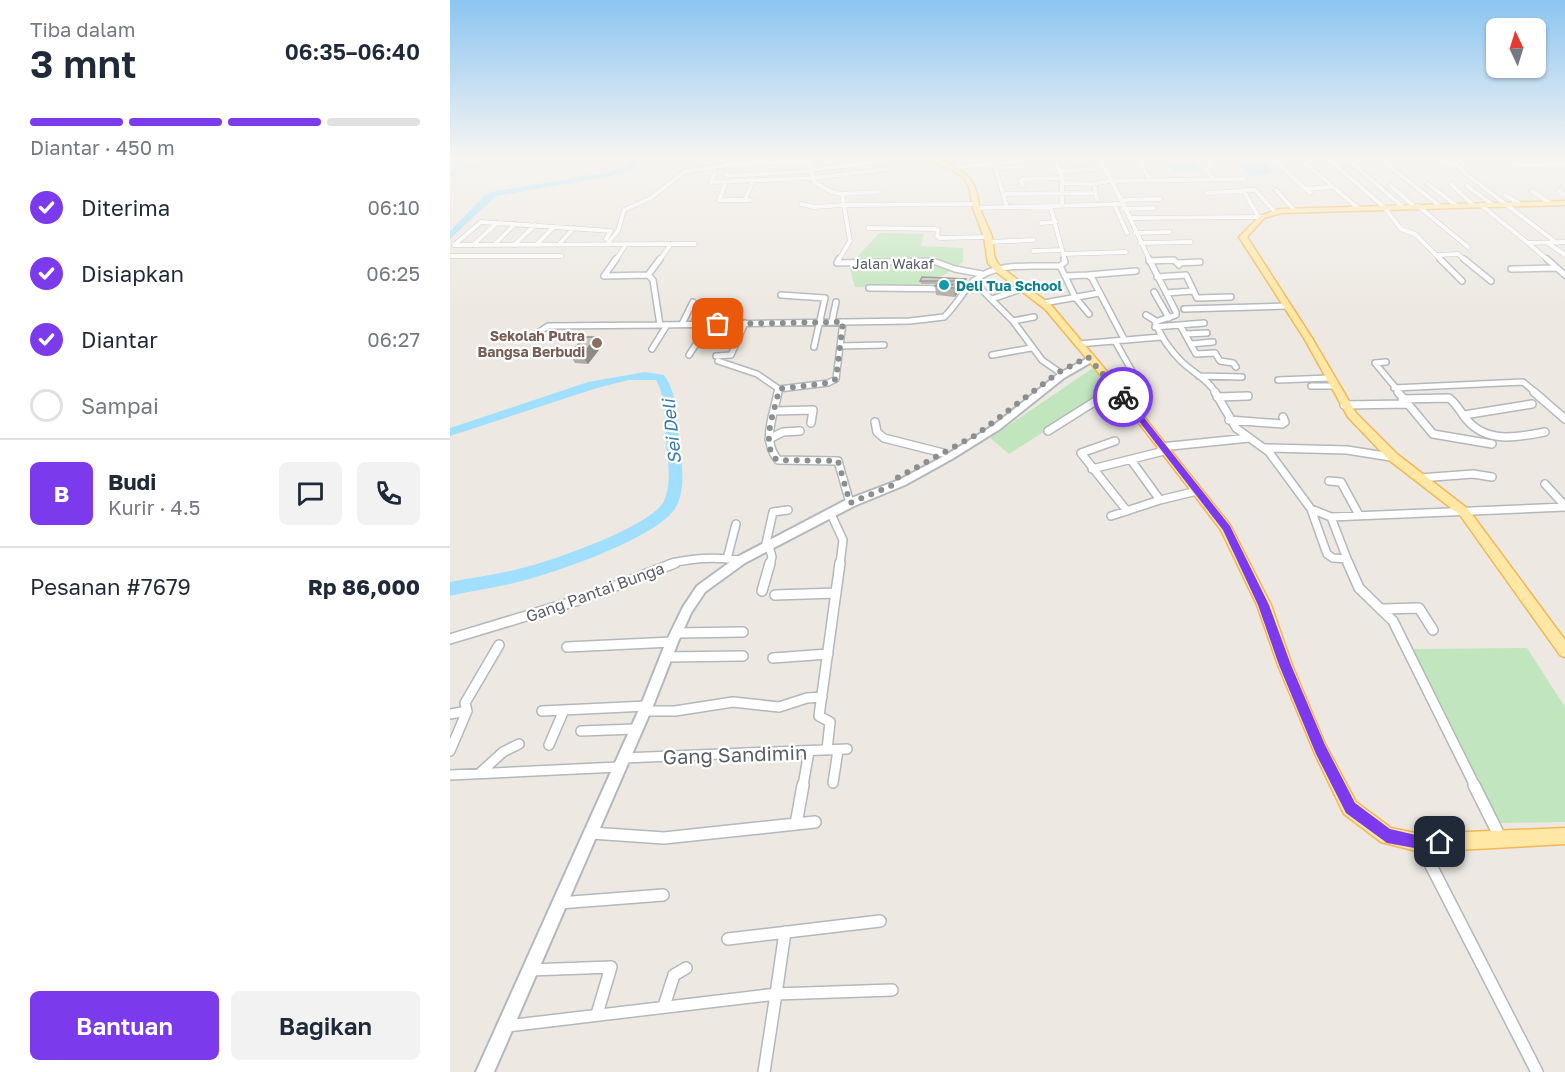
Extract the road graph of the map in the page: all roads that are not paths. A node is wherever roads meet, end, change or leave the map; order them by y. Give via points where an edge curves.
1 (628, 208) edge
2 (844, 208) edge
3 (977, 208) edge
4 (1051, 208) edge
5 (1115, 208) edge
6 (1126, 208) edge
7 (1254, 208) edge
8 (1274, 208) edge
9 (1356, 208) edge
10 (1385, 208) edge
11 (1419, 208) edge
12 (1481, 208) edge
13 (1511, 208) edge
14 (1294, 210) joint
15 (1277, 211) junction
16 (1260, 216) junction
17 (1130, 219) junction
18 (1120, 220) junction
19 (1056, 222) junction
20 (497, 223) junction
21 (1041, 223) dead end
22 (515, 224) junction
23 (535, 225) junction
24 (555, 227) junction
25 (574, 228) junction
26 (868, 228) dead end
27 (593, 230) junction
28 (1170, 232) dead end
29 (1127, 233) dead end
30 (1135, 233) junction
31 (988, 240) junction
32 (1034, 240) dead end
33 (1191, 242) dead end
34 (1565, 242) edge
35 (1140, 243) junction
36 (1528, 243) junction
37 (1548, 243) junction
38 (1557, 243) junction
39 (604, 244) junction
40 (671, 244) junction
41 (695, 244) dead end
42 (494, 245) junction
43 (514, 245) junction
44 (539, 245) junction
45 (558, 245) junction
46 (580, 245) junction
47 (472, 246) junction
48 (625, 246) junction
49 (1468, 247) dead end
50 (1033, 251) dead end
51 (1063, 252) junction
52 (1126, 252) dead end
53 (1458, 254) junction
54 (1470, 254) dead end
55 (1437, 255) junction
56 (1565, 255) edge
57 (450, 256) edge
58 (530, 256) junction
59 (562, 256) dead end
60 (1149, 261) junction
61 (1200, 262) dead end
62 (1060, 266) junction
63 (1557, 268) junction
64 (998, 269) junction
65 (1511, 269) dead end
66 (1136, 271) dead end
67 (982, 274) junction
68 (648, 275) junction
69 (1088, 275) junction
70 (1565, 275) edge
71 (1065, 276) junction
72 (1157, 277) junction
73 (973, 281) junction
74 (1462, 281) dead end
75 (1491, 281) dead end
76 (869, 288) dead end
77 (1024, 288) junction
78 (966, 289) junction
79 (1193, 291) junction
80 (1215, 291) dead end
81 (1154, 292) dead end
82 (1099, 293) junction
83 (1166, 293) junction
84 (781, 295) dead end
85 (1075, 297) junction
86 (1231, 297) dead end
87 (1218, 298) junction
88 (992, 299) junction
89 (693, 302) dead end
90 (725, 302) dead end
91 (836, 302) dead end
92 (1044, 303) junction
93 (1287, 306) junction
94 (700, 309) dead end
95 (1184, 309) dead end
96 (1089, 314) dead end
97 (1146, 315) dead end
98 (1034, 317) dead end
99 (1169, 318) junction
100 (831, 321) junction
101 (1013, 321) junction
102 (818, 322) junction
103 (843, 322) junction
104 (745, 323) junction
105 (1204, 323) dead end
106 (682, 324) junction
107 (697, 324) junction
108 (709, 324) junction
109 (718, 324) junction
110 (1156, 324) junction
111 (664, 325) junction
112 (1180, 325) junction
113 (604, 327) junction
114 (1207, 333) dead end
115 (536, 334) dead end
116 (1185, 334) junction
117 (599, 335) edge
118 (1161, 337) junction
119 (1124, 339) junction
120 (1115, 341) junction
121 (1213, 342) dead end
122 (1078, 344) junction
123 (1191, 344) junction
124 (884, 345) dead end
125 (840, 346) junction
126 (814, 347) dead end
127 (1031, 348) junction
128 (652, 349) dead end
129 (689, 355) dead end
130 (992, 355) dead end
131 (1090, 358) junction
132 (1182, 362) junction
133 (1190, 362) dead end
134 (1386, 362) dead end
135 (1236, 367) dead end
136 (1059, 372) junction
137 (1199, 376) junction
138 (1242, 376) dead end
139 (822, 379) dead end
140 (1137, 380) dead end
141 (1278, 380) dead end
142 (1331, 382) junction
143 (807, 385) junction
144 (1311, 386) dead end
145 (1116, 388) junction
146 (1394, 388) junction
147 (779, 389) junction
148 (1248, 396) dead end
149 (1217, 397) junction
150 (1405, 401) junction
151 (1532, 404) dead end
152 (1344, 405) junction
153 (774, 411) junction
154 (1464, 415) junction
155 (1283, 417) dead end
156 (1229, 420) junction
157 (1565, 420) edge
158 (875, 422) dead end
159 (811, 423) dead end
160 (800, 431) dead end
161 (1048, 431) dead end
162 (1545, 432) dead end
163 (1249, 438) junction
164 (769, 439) junction
165 (1115, 441) dead end
166 (1492, 444) dead end
167 (1264, 448) junction
168 (1162, 449) junction
169 (943, 453) junction
170 (1393, 457) junction
171 (1131, 460) junction
172 (1092, 469) junction
173 (1492, 477) dead end
174 (1420, 478) junction
175 (1329, 481) dead end
176 (1545, 484) dead end
177 (891, 486) junction
178 (1197, 491) junction
179 (1160, 500) junction
180 (850, 503) junction
181 (1565, 506) edge
182 (1311, 509) junction
183 (788, 510) dead end
184 (1127, 511) junction
185 (1464, 513) junction
186 (831, 514) junction
187 (1359, 515) junction
188 (1112, 516) dead end
189 (1331, 516) junction
190 (736, 524) dead end
191 (767, 547) junction
192 (1347, 558) junction
193 (734, 559) junction
194 (762, 591) dead end
195 (836, 594) junction
196 (776, 595) dead end
197 (1383, 609) junction
198 (1433, 630) dead end
199 (743, 632) dead end
200 (674, 638) junction
201 (450, 639) edge
202 (499, 645) dead end
203 (567, 647) dead end
204 (1565, 651) edge
205 (828, 654) junction
206 (743, 656) dead end
207 (666, 657) junction
208 (773, 658) dead end
209 (822, 698) junction
210 (645, 708) junction
211 (564, 710) junction
212 (467, 711) junction
213 (542, 711) dead end
214 (450, 714) edge
215 (635, 729) junction
216 (581, 731) dead end
217 (519, 744) dead end
218 (549, 745) dead end
219 (837, 750) junction
220 (450, 751) edge
221 (809, 752) junction
222 (620, 763) junction
223 (481, 772) junction
224 (450, 775) edge
225 (833, 783) dead end
226 (815, 822) dead end
227 (796, 825) junction
228 (591, 833) junction
229 (1565, 836) edge
230 (1501, 839) junction
231 (1420, 843) junction
232 (663, 896) dead end
233 (559, 903) junction
234 (880, 921) dead end
235 (785, 932) junction
236 (728, 939) dead end
237 (686, 968) dead end
238 (530, 970) junction
239 (892, 990) dead end
240 (776, 994) junction
241 (664, 1006) junction
242 (597, 1014) junction
243 (506, 1026) junction
244 (485, 1072) edge
245 (764, 1072) edge
246 (1537, 1072) edge

1 - 39 street via 624,210 618,231
2 - 67 street, Jalan Wakaf via 850,241 837,263 933,261 955,270
3 - 31 main road
4 - 19 street
5 - 18 street
6 - 17 street
7 - 16 street
8 - 15 street
9 - 14 main road
10 - 55 street via 1401,229 1415,234
11 - 49 street
12 - 36 street
13 - 38 street
14 - 15 main road
15 - 16 main road
16 - 17 street
16 - 93 main road via 1243,237
17 - 18 street
17 - 30 street
18 - 29 street
19 - 21 street
19 - 51 street
20 - 22 street
20 - 47 street
20 - 47 street via 478,223 454,245
22 - 23 street
22 - 42 street
23 - 24 street
23 - 43 street
24 - 25 street
24 - 44 street
25 - 27 street
25 - 45 street
26 - 31 street via 935,229 940,238
27 - 39 street via 611,231
27 - 46 street
28 - 30 street
30 - 35 street
31 - 32 street
31 - 64 main road via 989,256
33 - 35 street
34 - 38 street
35 - 60 street
36 - 37 street
36 - 63 street
37 - 38 street
37 - 56 street
39 - 46 street
39 - 48 street
40 - 41 street
40 - 48 street
40 - 68 street
42 - 43 street
42 - 47 street
43 - 44 street
44 - 45 street
44 - 58 street
45 - 46 street
48 - 68 street via 604,276
50 - 51 street
51 - 52 street
51 - 62 street via 1065,262
53 - 54 street
53 - 55 street
53 - 75 street
55 - 74 street
57 - 58 street
58 - 59 street
60 - 61 street
60 - 72 street
62 - 64 street
62 - 71 street
63 - 65 street
63 - 70 street
64 - 67 street
64 - 77 main road
66 - 69 street
67 - 73 street
68 - 111 street via 653,280
69 - 71 street
69 - 82 street
71 - 85 street
72 - 79 street via 1184,275
72 - 83 street
73 - 78 street
73 - 88 street
76 - 78 street
77 - 88 street
77 - 92 main road
78 - 103 street via 941,319
79 - 83 street
79 - 87 street via 1197,298
80 - 87 street
81 - 99 street
82 - 85 street
82 - 119 street
83 - 99 street via 1176,314
84 - 102 street via 825,298
85 - 92 street
85 - 96 street
86 - 87 street
88 - 101 street
89 - 106 street
90 - 109 street
91 - 100 street
92 - 122 main road
93 - 95 street
93 - 142 main road
94 - 107 street via 694,320
97 - 110 street
98 - 101 street
99 - 110 street
100 - 102 street
100 - 103 street
101 - 127 street
102 - 104 street
102 - 126 street
103 - 125 street
104 - 109 street
104 - 147 street via 731,355 717,358 757,374
105 - 112 street
106 - 107 street
106 - 111 street
107 - 108 street
108 - 109 street
108 - 129 street
110 - 112 street
110 - 118 street
111 - 113 street
111 - 128 street
112 - 116 street
113 - 115 street via 548,326
113 - 117 street
114 - 116 street
116 - 123 street
118 - 119 street
118 - 132 street
119 - 120 street
120 - 122 street
120 - 140 street
121 - 123 street
122 - 131 main road
123 - 135 street via 1197,354 1215,353 1220,361
124 - 125 street
125 - 143 street via 835,381
127 - 130 street
127 - 136 street via 1045,364
131 - 136 main road
131 - 145 main road
131 - 177 main road via 981,438
132 - 133 street
132 - 137 street
134 - 146 street via 1375,363
136 - 169 main road via 993,423
137 - 138 street
137 - 149 street via 1209,382
139 - 143 street
141 - 142 street
142 - 144 street
142 - 152 main road
143 - 147 street
145 - 161 street
145 - 168 main road
146 - 150 street
146 - 157 street via 1523,381
147 - 153 street
148 - 149 street
149 - 156 street
150 - 152 street
150 - 154 street via 1449,398
150 - 166 street via 1436,436
151 - 154 street
152 - 170 main road
153 - 159 street via 813,410
153 - 164 street
154 - 162 street via 1484,435 1512,437
155 - 156 street via 1282,424
156 - 163 street
158 - 169 street via 877,432 884,438
160 - 164 street via 783,432
163 - 167 street
163 - 168 street
164 - 180 street via 777,460 838,461
165 - 172 street via 1081,452
167 - 170 street via 1347,450
167 - 182 street
168 - 171 street
168 - 178 main road
169 - 177 main road via 897,478
170 - 174 main road
171 - 172 street
171 - 179 street
172 - 184 street
173 - 174 street via 1473,474
174 - 185 main road
175 - 187 street via 1341,482
176 - 181 street
177 - 180 main road
178 - 179 street
178 - 231 main road via 1226,528 1264,605 1320,749 1350,808 1387,836
179 - 184 street
180 - 186 main road
181 - 185 street
182 - 189 street
182 - 192 street via 1327,554
183 - 191 street via 773,512
184 - 188 street
185 - 187 street
185 - 204 main road
186 - 191 main road
186 - 195 street via 843,540
187 - 189 street
189 - 192 street
190 - 193 street
191 - 193 main road
191 - 194 street via 772,557
192 - 197 street via 1360,589
193 - 200 main road via 700,589
193 - 201 street, Gang Pantai Bunga via 681,561 579,600
195 - 196 street
195 - 205 street
197 - 198 street via 1419,608
197 - 230 street via 1393,621
199 - 200 street
200 - 203 street
200 - 207 main road
202 - 212 street via 465,703
205 - 208 street
205 - 209 street
206 - 207 street
207 - 210 main road
209 - 210 street via 772,708 746,702 675,711
209 - 219 street via 819,716 828,718
210 - 211 street
210 - 215 main road
211 - 213 street
211 - 218 street
212 - 214 street
212 - 220 street
215 - 216 street
215 - 222 main road
217 - 223 street
219 - 221 street, Gang Sandimin
219 - 225 street
221 - 222 street, Gang Sandimin
221 - 227 street
222 - 223 street, Gang Sandimin via 523,773
222 - 228 main road
223 - 224 street, Gang Sandimin
226 - 227 street
227 - 228 street via 664,838
228 - 233 main road
229 - 230 main road
230 - 231 main road
231 - 246 street
232 - 233 street
233 - 238 main road
234 - 235 street
235 - 236 street
235 - 240 street
237 - 241 street via 674,975
238 - 242 street via 610,967
238 - 243 main road
239 - 240 street
240 - 241 street
240 - 245 street
241 - 242 street
242 - 243 street
243 - 244 main road

